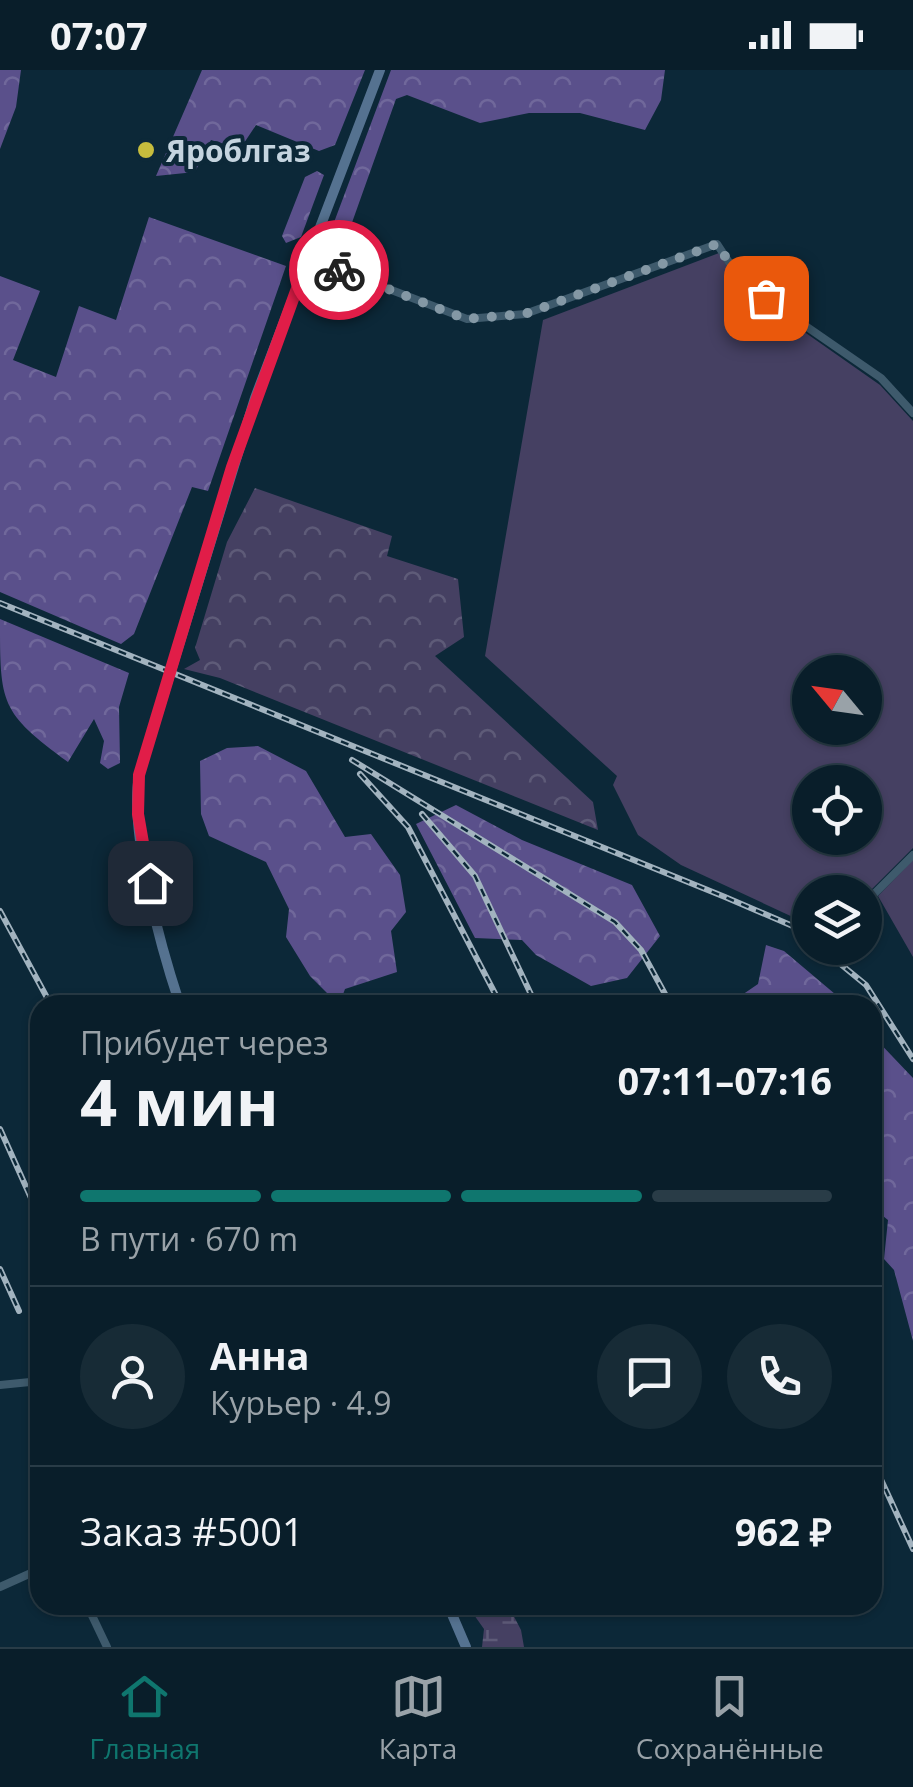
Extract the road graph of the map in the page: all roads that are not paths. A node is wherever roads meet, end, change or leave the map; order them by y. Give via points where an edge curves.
1 (380, 70) edge
2 (308, 258) junction
3 (913, 413) edge
4 (913, 854) edge
5 (882, 886) edge
6 (177, 995) edge
7 (30, 1382) edge
8 (0, 1385) edge
9 (30, 1574) edge
10 (0, 1587) edge
11 (92, 1615) edge
12 (452, 1615) edge
13 (107, 1647) edge
14 (466, 1647) edge

1 - 2 main road
2 - 3 street via 466,319 525,314 717,244 742,282 881,378
2 - 6 main road via 240,442 139,775 138,814
4 - 5 street
7 - 8 street
9 - 10 street
11 - 13 street
12 - 14 main road

